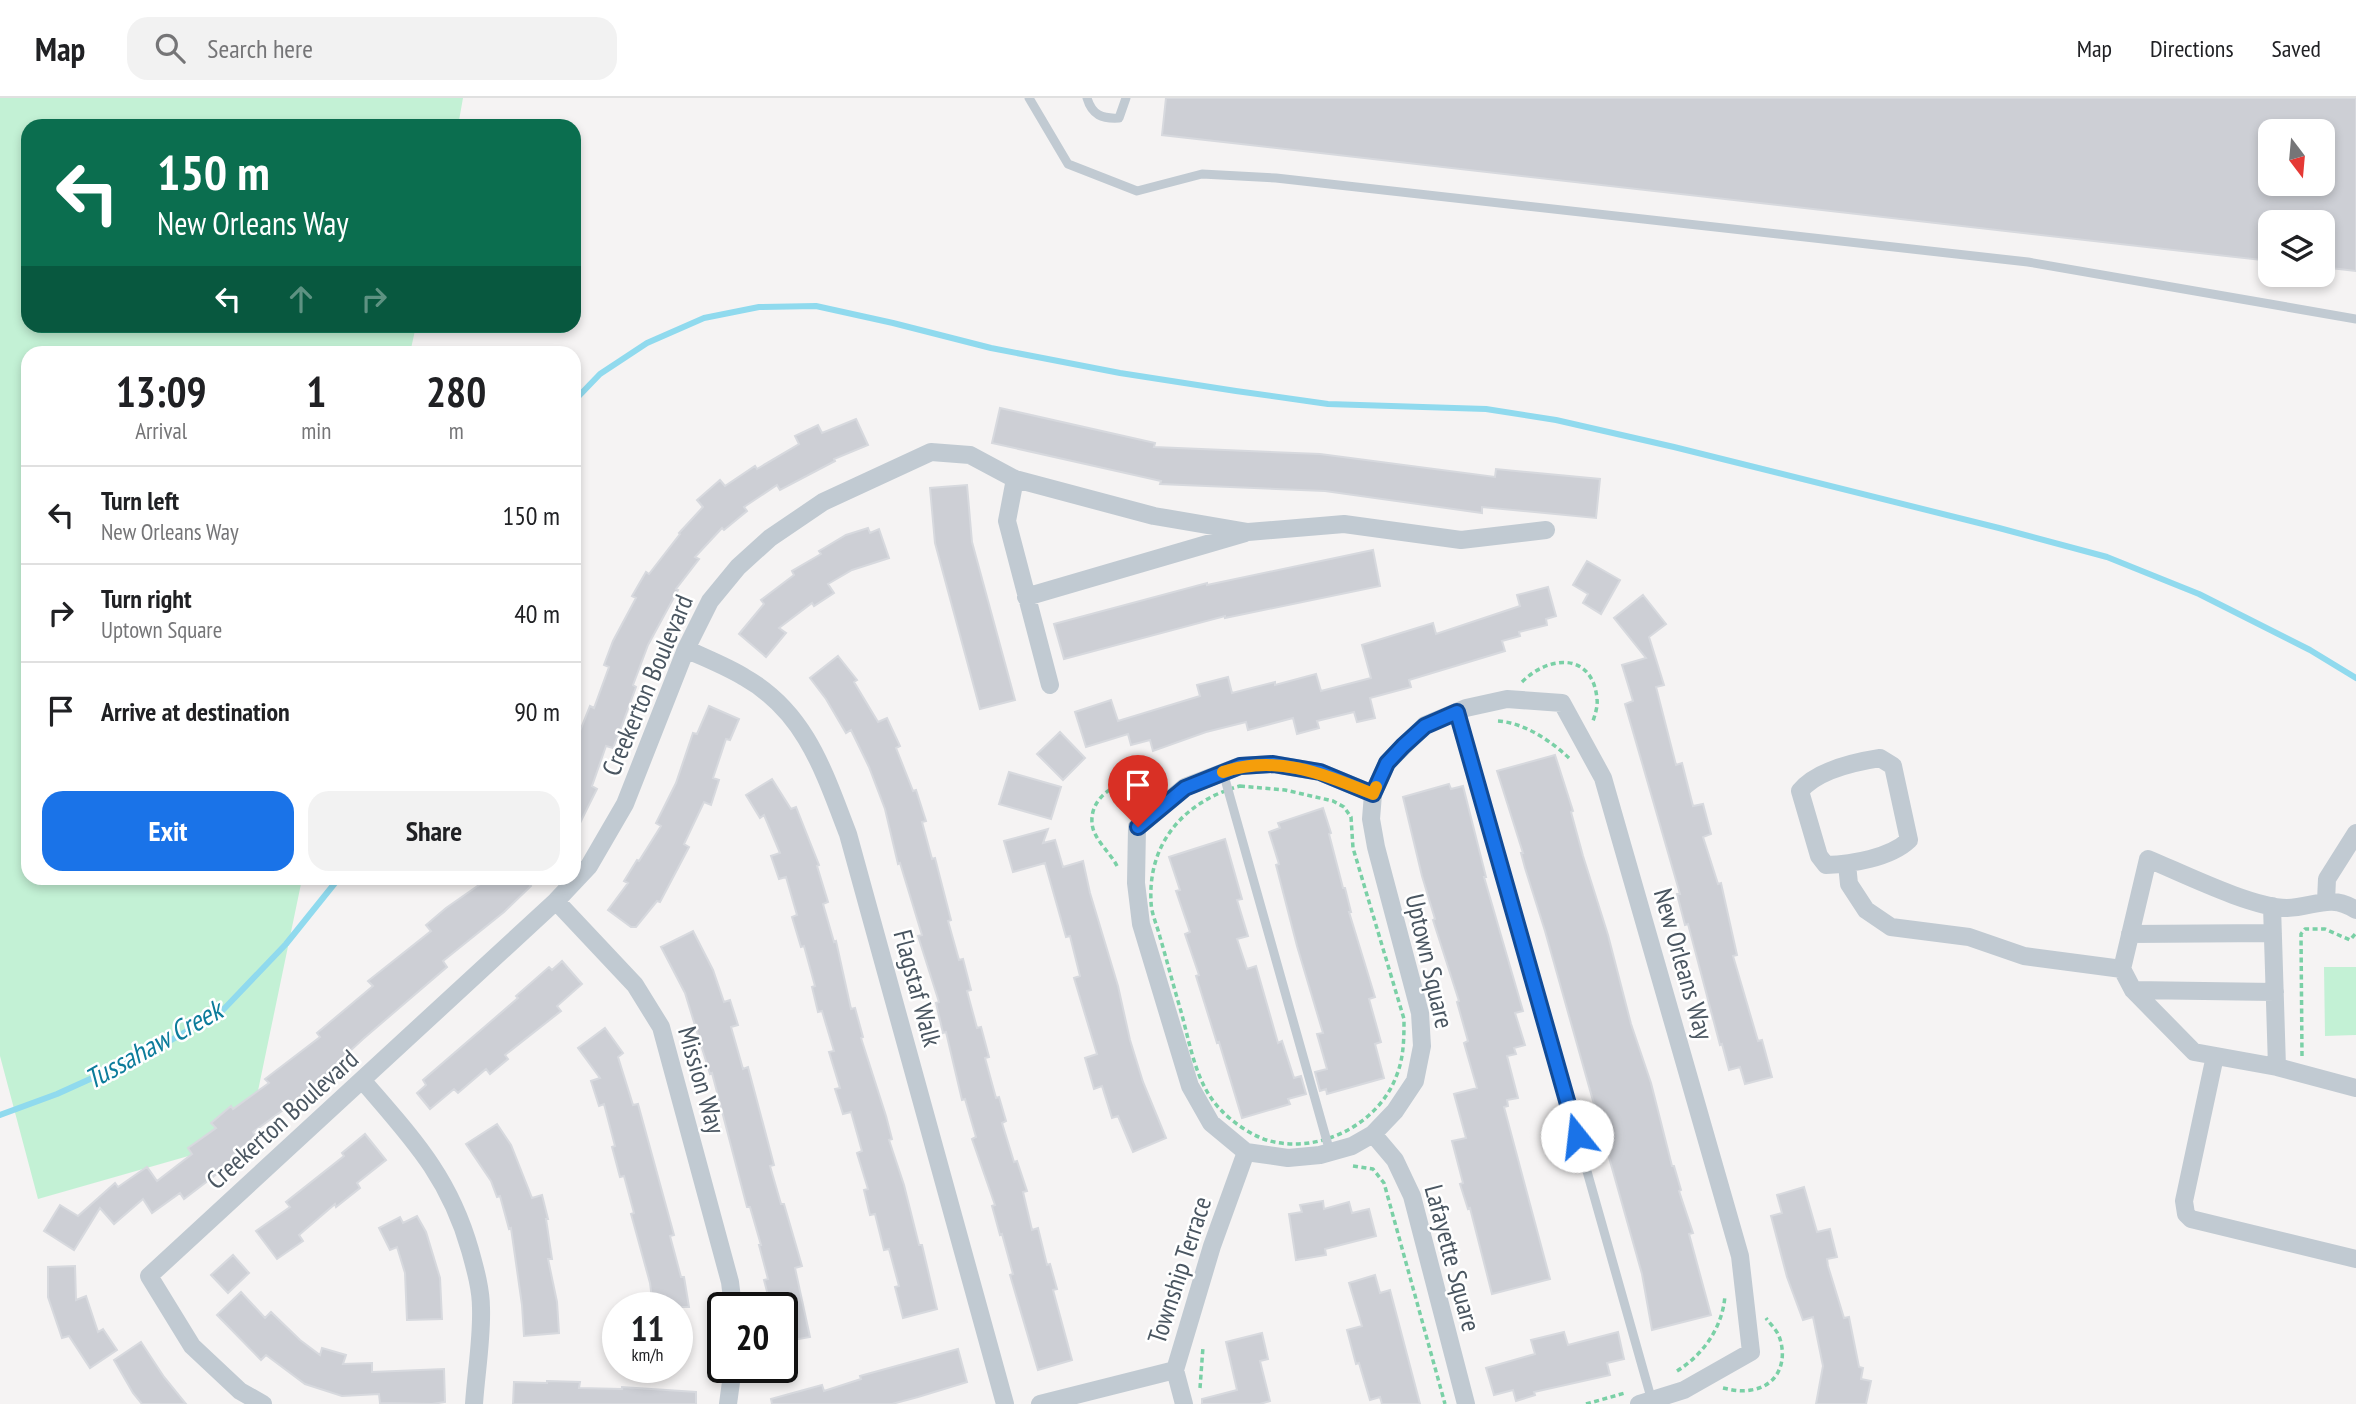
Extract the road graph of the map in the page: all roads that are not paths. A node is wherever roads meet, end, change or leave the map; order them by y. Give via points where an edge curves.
1 (1029, 98) edge
2 (1087, 98) edge
3 (1126, 98) edge
4 (2356, 319) edge
5 (1015, 479) junction
6 (1546, 530) dead end
7 (1248, 532) junction
8 (1026, 597) junction
9 (686, 649) junction
10 (1051, 685) dead end
11 (1457, 712) junction
12 (1223, 772) junction
13 (1373, 794) junction
14 (2356, 833) edge
15 (1847, 864) junction
16 (581, 874) edge
17 (571, 885) edge
18 (556, 901) junction
19 (2326, 901) junction
20 (2272, 906) junction
21 (2356, 911) edge
22 (2273, 933) junction
23 (2130, 934) junction
24 (2122, 969) junction
25 (2133, 990) junction
26 (2275, 992) junction
27 (2215, 1056) junction
28 (2277, 1067) junction
29 (363, 1081) junction
30 (2356, 1088) edge
31 (1373, 1134) junction
32 (1246, 1152) junction
33 (1330, 1152) junction
34 (2356, 1259) edge
35 (731, 1292) edge
36 (1175, 1370) junction
37 (731, 1383) edge
38 (1646, 1402) edge
39 (262, 1404) edge
40 (474, 1404) edge
41 (728, 1404) edge
42 (1005, 1404) edge
43 (1040, 1404) edge
44 (1184, 1404) edge
45 (1466, 1404) edge

1 - 4 lane via 1068,163 1137,191 1202,174 1276,178 2028,262
2 - 3 lane via 1098,116 1109,119 1119,118
5 - 7 street, Creekerton Boulevard via 1154,516
5 - 8 street via 1007,521
5 - 9 street, Creekerton Boulevard via 970,455 931,452 823,502 770,538 738,567 710,601
6 - 7 street, Creekerton Boulevard via 1461,540 1344,524
7 - 8 street
8 - 10 street
9 - 16 street, Creekerton Boulevard via 625,804
9 - 42 street, Flagstaf Walk via 746,677 780,704 819,758 848,834
11 - 13 street, New Orleans Way via 1425,726 1403,746 1387,763
11 - 38 lane
11 - 38 street, New Orleans Way via 1507,699 1562,703 1603,778 1740,1256 1751,1352 1684,1390
12 - 13 street via 1273,764 1320,772
12 - 32 street via 1185,788 1138,827 1136,883 1141,924 1190,1086 1211,1124
12 - 33 lane
13 - 31 street, Uptown Square via 1376,846 1420,1013 1422,1046 1415,1081
14 - 19 street via 2327,879
15 - 15 street via 1826,865 1819,856 1800,791 1809,780 1880,758 1893,766 1909,839 1900,848
15 - 24 street via 1849,884 1866,910 1891,927 1969,937 2024,956
17 - 18 street, Creekerton Boulevard
18 - 29 street, Creekerton Boulevard
18 - 35 street, Mission Way via 635,985 661,1027
19 - 20 street
19 - 21 street
20 - 22 street
20 - 23 street via 2148,859
22 - 23 street
22 - 26 street
23 - 24 street
24 - 25 street
25 - 26 street
25 - 27 street via 2194,1052
26 - 28 street
27 - 28 street
27 - 34 street via 2184,1201 2186,1214 2191,1219
28 - 30 street
29 - 39 street, Creekerton Boulevard via 149,1276 192,1346 240,1391
29 - 40 street via 432,1164 465,1231 481,1307
31 - 33 street, Uptown Square
31 - 45 street, Lafayette Square via 1395,1160 1412,1196
32 - 33 street, Uptown Square via 1288,1158
32 - 36 street, Township Terrace
36 - 43 street
36 - 44 street, Township Terrace
37 - 41 street

